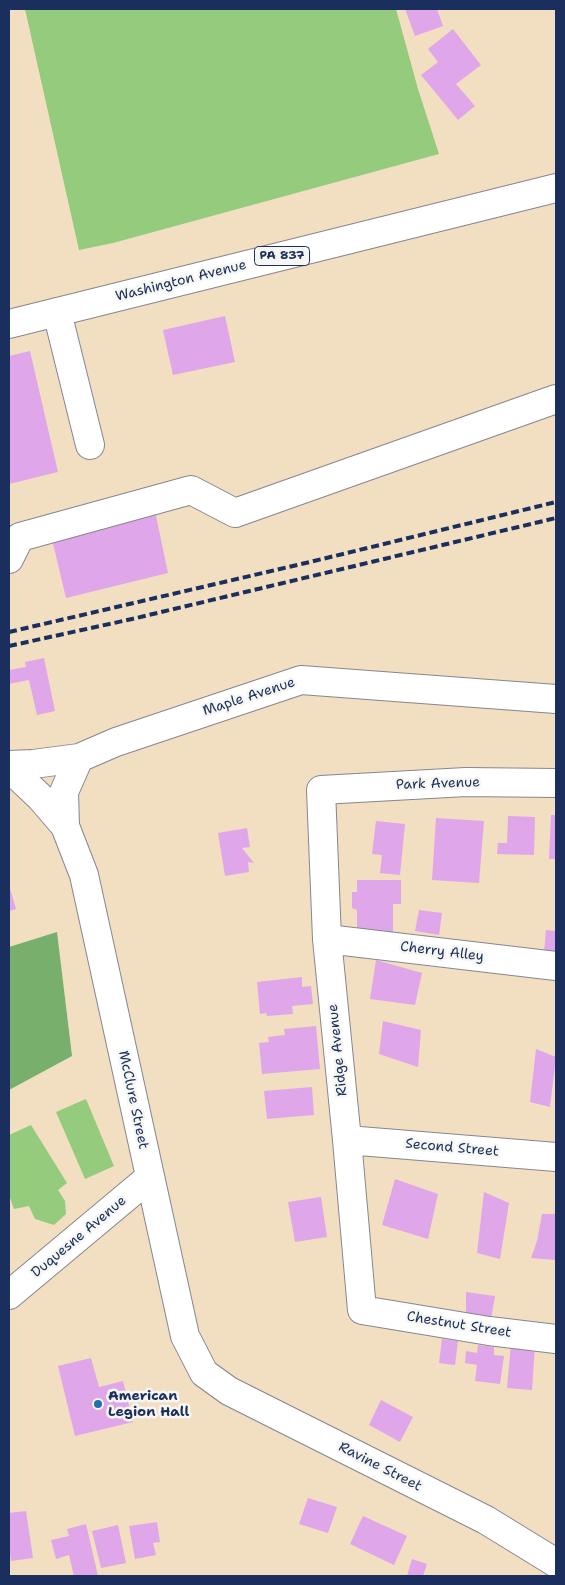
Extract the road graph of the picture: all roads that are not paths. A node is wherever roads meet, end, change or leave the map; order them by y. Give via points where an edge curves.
1 (556, 188) edge
2 (57, 312) junction
3 (9, 324) edge
4 (556, 399) edge
5 (90, 445) dead end
6 (9, 559) edge
7 (556, 699) edge
8 (79, 758) junction
9 (9, 766) edge
10 (556, 782) edge
11 (320, 790) joint
12 (65, 826) junction
13 (327, 939) junction
14 (556, 966) edge
15 (347, 1140) junction
16 (556, 1157) edge
17 (149, 1178) junction
18 (9, 1295) edge
19 (362, 1310) joint
20 (556, 1339) edge
21 (204, 1373) joint
22 (556, 1563) edge

1 - 2 street, Washington Avenue / PA 837
2 - 3 street, Washington Avenue / PA 837
2 - 5 street
4 - 6 street via 235,513 191,490 20,537
7 - 8 street, Maple Avenue via 301,680 116,742
8 - 9 street, Maple Avenue
8 - 12 street, McClure Street via 64,792
9 - 12 street, McClure Street
10 - 11 street, Park Avenue via 466,782
11 - 13 street, Ridge Avenue
12 - 17 street, McClure Street via 84,875
13 - 14 street, Cherry Alley
13 - 15 street, Ridge Avenue
15 - 16 street, Second Street
15 - 19 street, Ridge Avenue
17 - 18 street, Duquesne Avenue
17 - 21 street, McClure Street via 185,1336
19 - 20 street, Chestnut Street
21 - 22 street, Ravine Street via 230,1391 486,1520

